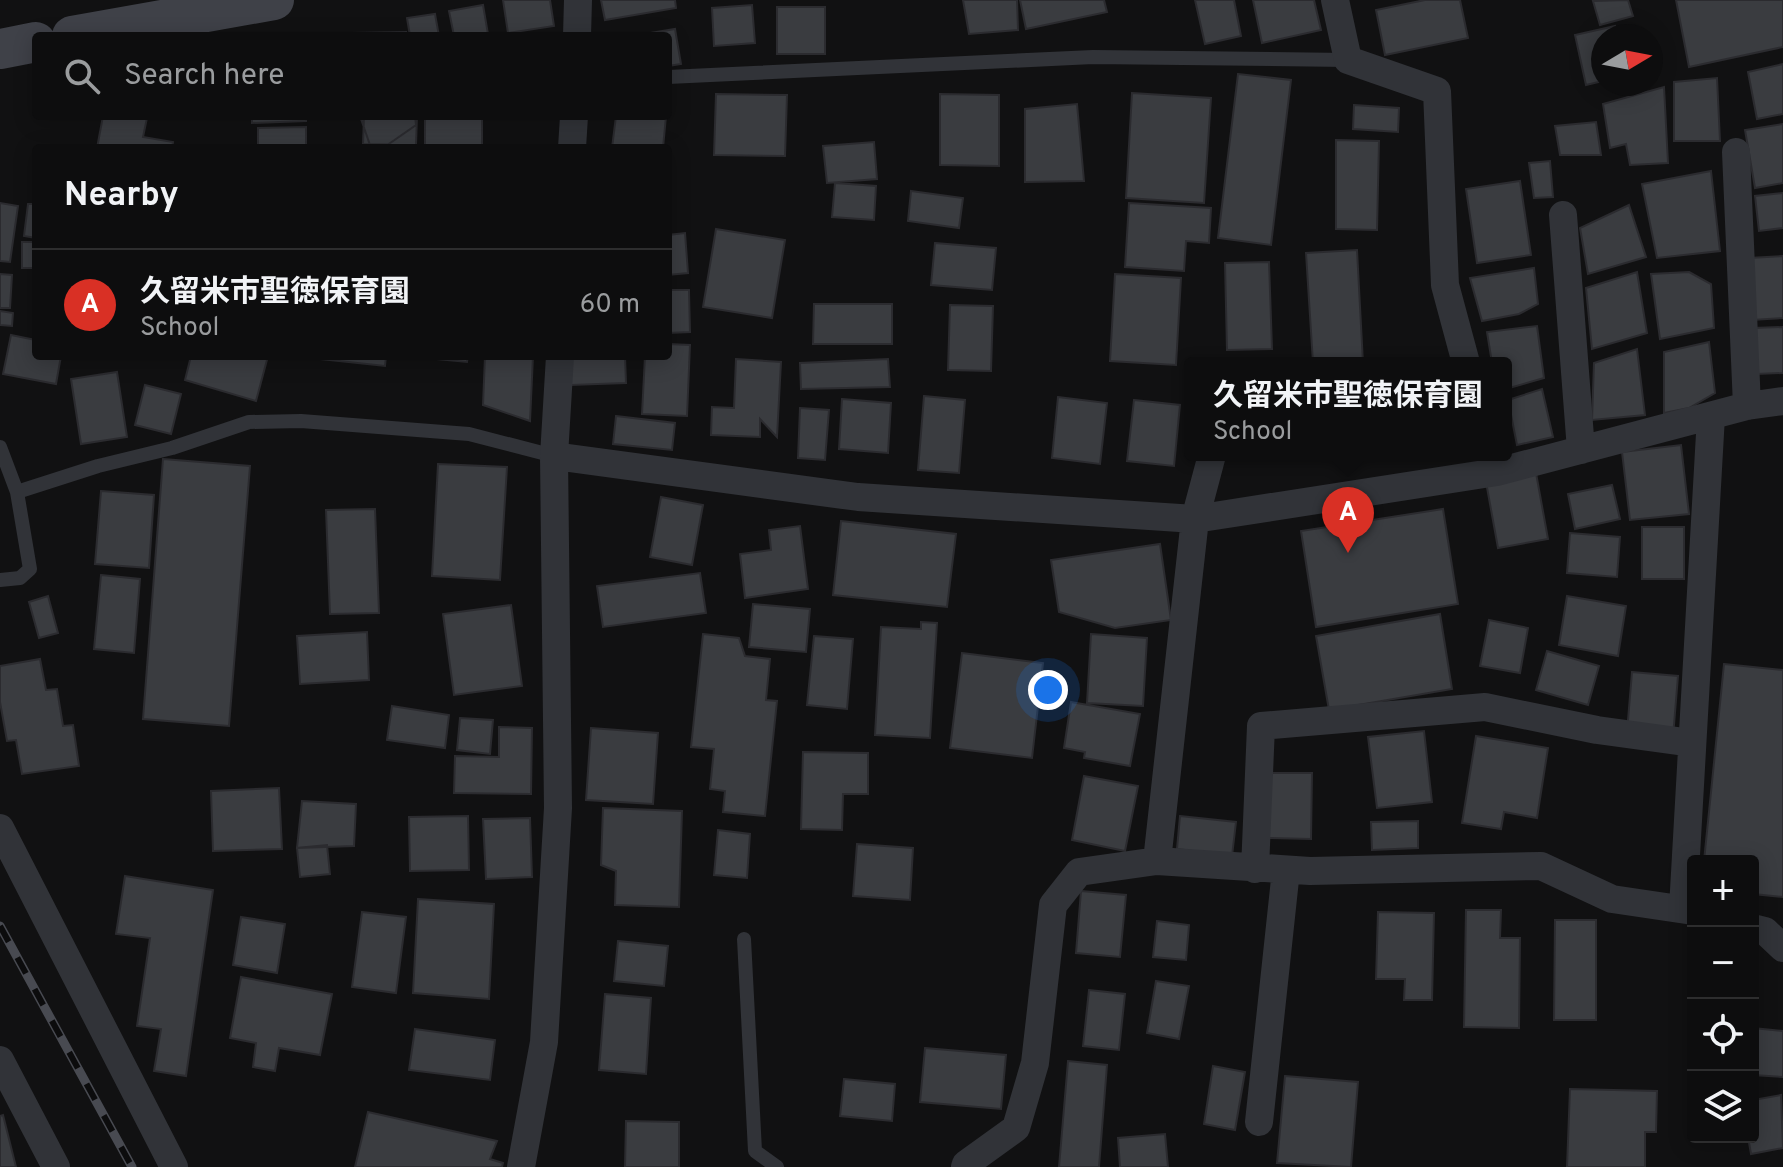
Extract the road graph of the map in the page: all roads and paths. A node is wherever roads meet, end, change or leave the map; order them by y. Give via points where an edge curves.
1 (274, 0) edge
2 (578, 0) edge
3 (1335, 0) edge
4 (94, 32) edge
5 (577, 32) edge
6 (32, 43) edge
7 (0, 49) edge
8 (1348, 60) junction
9 (672, 77) edge
10 (574, 120) edge
11 (572, 144) edge
12 (1736, 152) dead end
13 (1563, 215) dead end
14 (1464, 357) edge
15 (560, 360) edge
16 (1783, 401) edge
17 (1747, 406) junction
18 (1711, 416) junction
19 (0, 447) edge
20 (1581, 450) junction
21 (554, 456) junction
22 (1512, 460) edge
23 (1210, 461) edge
24 (1494, 463) edge
25 (17, 492) junction
26 (1195, 519) junction
27 (0, 580) edge
28 (1692, 743) junction
29 (0, 828) edge
30 (1689, 855) edge
31 (1157, 861) junction
32 (1255, 869) junction
33 (1286, 870) junction
34 (1687, 910) edge
35 (1759, 930) edge
36 (744, 939) dead end
37 (1783, 948) edge
38 (0, 1060) edge
39 (1259, 1122) dead end
40 (56, 1167) edge
41 (174, 1167) edge
42 (521, 1167) edge
43 (777, 1167) edge
44 (965, 1167) edge

1 - 4 street
2 - 5 street
3 - 8 street
6 - 7 street
8 - 9 lane via 1093,57
8 - 14 street via 1437,91 1445,285
10 - 11 street
12 - 17 street
13 - 20 street
15 - 21 street
16 - 17 street
17 - 18 street
18 - 20 street
18 - 28 street
19 - 25 lane
20 - 22 street
21 - 25 lane via 469,434 249,422
21 - 26 street via 858,497
21 - 42 street via 558,808 544,1042
23 - 26 street
24 - 26 street
25 - 27 lane via 30,569 20,578
26 - 31 street
28 - 30 street
28 - 32 street via 1485,707 1261,726
29 - 41 street
31 - 32 street
31 - 44 street via 1079,872 1053,905 1035,1063 1016,1128
32 - 33 street
33 - 34 street via 1541,866 1612,899
33 - 39 street
35 - 37 street
36 - 43 lane via 755,1151
38 - 40 street

